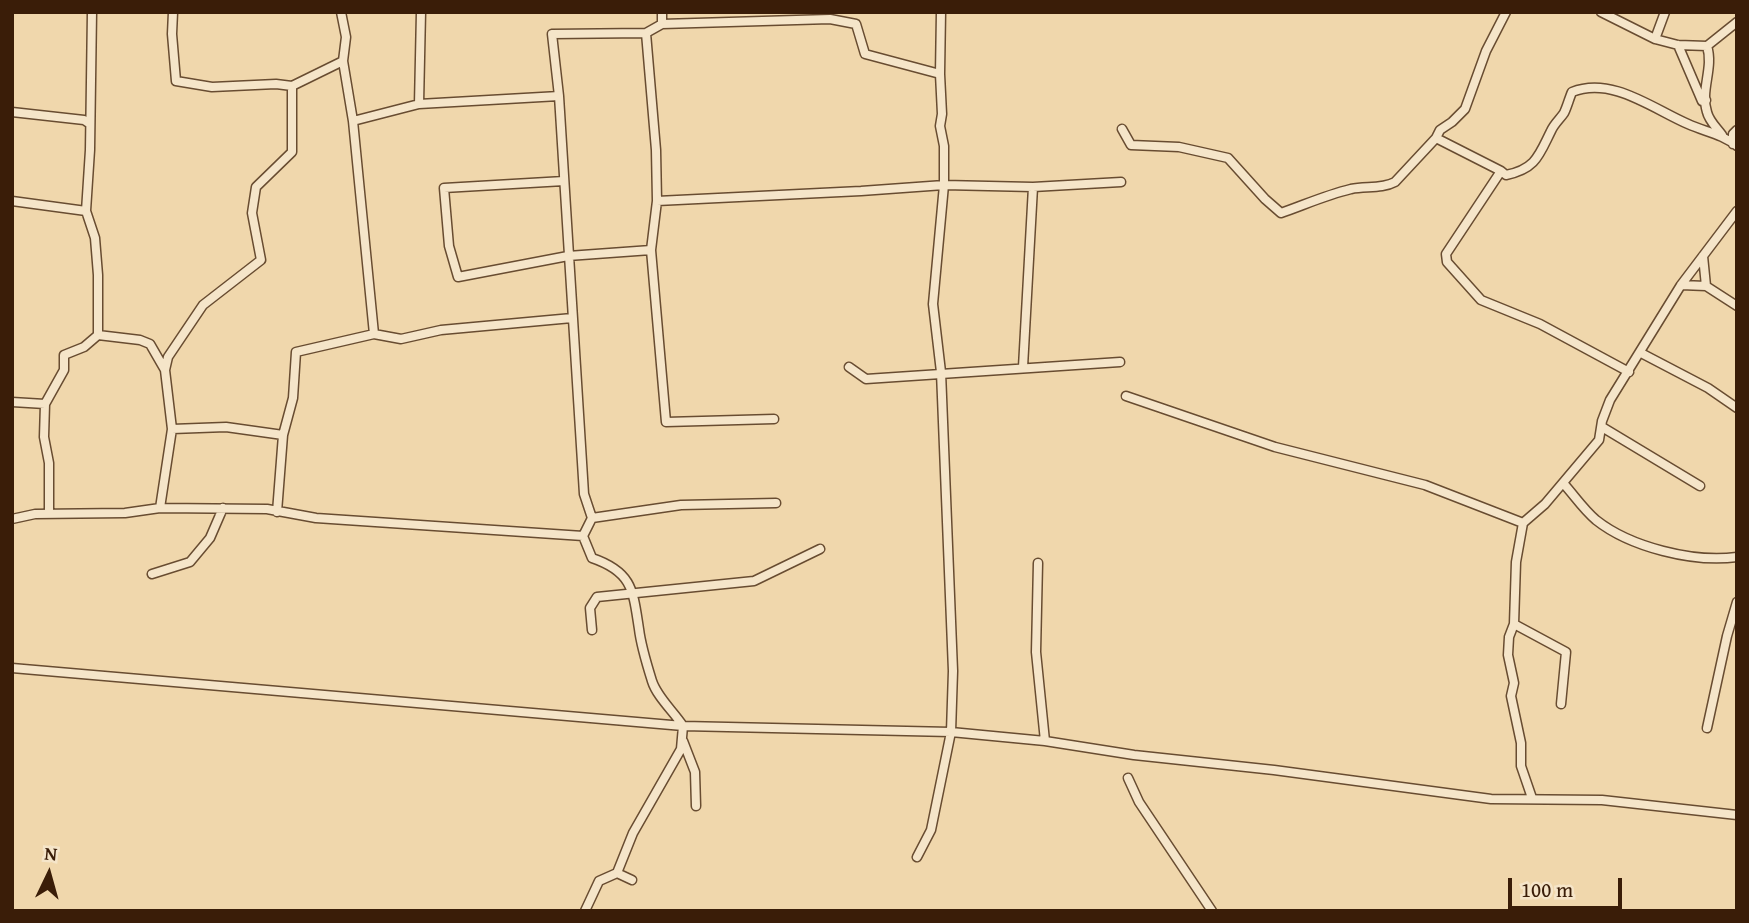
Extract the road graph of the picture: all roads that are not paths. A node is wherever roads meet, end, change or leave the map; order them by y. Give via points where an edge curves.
1 (92, 12) edge
2 (173, 12) edge
3 (341, 12) edge
4 (421, 12) edge
5 (662, 12) edge
6 (941, 12) edge
7 (1506, 12) edge
8 (1601, 12) edge
9 (1665, 12) edge
10 (1737, 22) edge
11 (663, 24) junction
12 (646, 33) junction
13 (1655, 39) junction
14 (1678, 45) junction
15 (1707, 46) junction
16 (343, 61) junction
17 (940, 74) junction
18 (292, 86) junction
19 (559, 96) junction
20 (1706, 100) junction
21 (419, 104) junction
22 (12, 112) edge
23 (353, 121) junction
24 (90, 124) junction
25 (1122, 129) dead end
26 (1737, 130) edge
27 (1722, 135) junction
28 (1436, 138) junction
29 (1735, 145) edge
30 (1501, 171) junction
31 (564, 181) junction
32 (1121, 183) dead end
33 (944, 185) junction
34 (1033, 187) junction
35 (12, 201) edge
36 (657, 201) junction
37 (86, 211) junction
38 (1737, 211) edge
39 (651, 250) junction
40 (568, 256) junction
41 (1703, 256) junction
42 (1681, 285) junction
43 (1706, 286) junction
44 (1737, 306) edge
45 (572, 318) junction
46 (374, 334) junction
47 (98, 335) junction
48 (1641, 354) junction
49 (1121, 362) dead end
50 (849, 367) dead end
51 (1023, 367) junction
52 (165, 370) junction
53 (941, 372) junction
54 (1629, 372) junction
55 (1126, 396) dead end
56 (12, 402) edge
57 (44, 404) junction
58 (1737, 408) edge
59 (774, 419) dead end
60 (1602, 428) junction
61 (172, 429) junction
62 (283, 435) junction
63 (1563, 483) junction
64 (1700, 486) dead end
65 (776, 502) dead end
66 (160, 508) junction
67 (223, 508) junction
68 (277, 512) junction
69 (49, 514) junction
70 (12, 519) edge
71 (592, 519) junction
72 (1523, 523) junction
73 (583, 537) junction
74 (820, 549) dead end
75 (1737, 557) edge
76 (1038, 563) dead end
77 (152, 574) dead end
78 (635, 595) junction
79 (1737, 602) edge
80 (1514, 624) junction
81 (592, 630) dead end
82 (12, 668) edge
83 (1561, 704) dead end
84 (684, 726) junction
85 (1707, 728) dead end
86 (951, 732) junction
87 (682, 738) junction
88 (1045, 741) junction
89 (1128, 778) dead end
90 (1532, 798) junction
91 (696, 806) dead end
92 (1737, 815) edge
93 (917, 857) dead end
94 (617, 873) junction
95 (632, 880) dead end
96 (585, 911) edge
97 (1212, 911) edge

1 - 24 street
2 - 18 street via 176,82 212,88
3 - 16 street via 346,37
4 - 21 street
5 - 11 street
6 - 17 street
7 - 28 street via 1465,109
8 - 13 street
9 - 13 street
10 - 15 street
11 - 12 street
11 - 17 street via 830,19 856,24 866,54
12 - 19 street via 552,34
12 - 36 street
13 - 14 street
14 - 15 street
14 - 20 street via 1702,101
15 - 20 street via 1711,59
16 - 18 street
16 - 23 street
17 - 33 street
18 - 52 street via 292,152 256,187 253,213 261,260 203,305 168,357
19 - 21 street
19 - 31 street
20 - 27 street via 1707,112
21 - 23 street
22 - 24 street
23 - 46 street
24 - 37 street
25 - 28 street via 1131,145 1179,147 1228,158 1281,213 1330,194 1387,187
26 - 29 street
27 - 29 street
27 - 30 street via 1617,91 1583,88 1572,92 1544,150 1531,165 1506,175
28 - 30 street
30 - 54 street via 1446,254 1447,262 1481,300 1540,324
31 - 40 street
31 - 40 street via 444,188 449,246 458,277
32 - 34 street
33 - 34 street
33 - 36 street
33 - 53 street via 933,304
34 - 51 street
35 - 37 street
36 - 39 street
37 - 47 street via 99,275
38 - 41 street
39 - 40 street
39 - 59 street via 666,422
40 - 45 street
41 - 42 street
41 - 43 street
42 - 43 street
42 - 48 street
43 - 44 street
45 - 46 street via 441,330 401,339
45 - 71 street via 584,494
46 - 62 street via 296,352
47 - 52 street via 150,344
47 - 57 street via 64,355 64,370
48 - 54 street
48 - 58 street
49 - 51 street
50 - 53 street via 866,379
51 - 53 street
52 - 61 street
53 - 86 street via 953,671
54 - 60 street via 1610,400
55 - 72 street via 1275,447 1425,485
56 - 57 street
57 - 69 street
60 - 63 street via 1599,440
60 - 64 street
61 - 62 street via 226,427
61 - 66 street
62 - 68 street
63 - 72 street
63 - 75 street via 1593,518 1627,540 1685,554
65 - 71 street via 681,505
66 - 67 street
66 - 69 street
67 - 68 street
67 - 77 street via 210,538 190,562
68 - 73 street
69 - 70 street
71 - 73 street
72 - 80 street via 1516,562
73 - 78 street via 592,558 628,581
74 - 78 street via 754,581
76 - 88 street via 1035,652
78 - 81 street via 597,597 590,608
78 - 84 street via 653,685
79 - 85 street
80 - 83 street via 1566,652
80 - 90 street via 1508,646 1514,683 1511,696 1521,766
82 - 84 street
84 - 86 street
84 - 87 street
86 - 88 street
86 - 93 street via 931,830
87 - 91 street via 695,772
87 - 94 street via 681,749 633,833
88 - 90 street via 1491,799
89 - 97 street via 1139,802
90 - 92 street via 1602,800
94 - 95 street
94 - 96 street via 598,881

